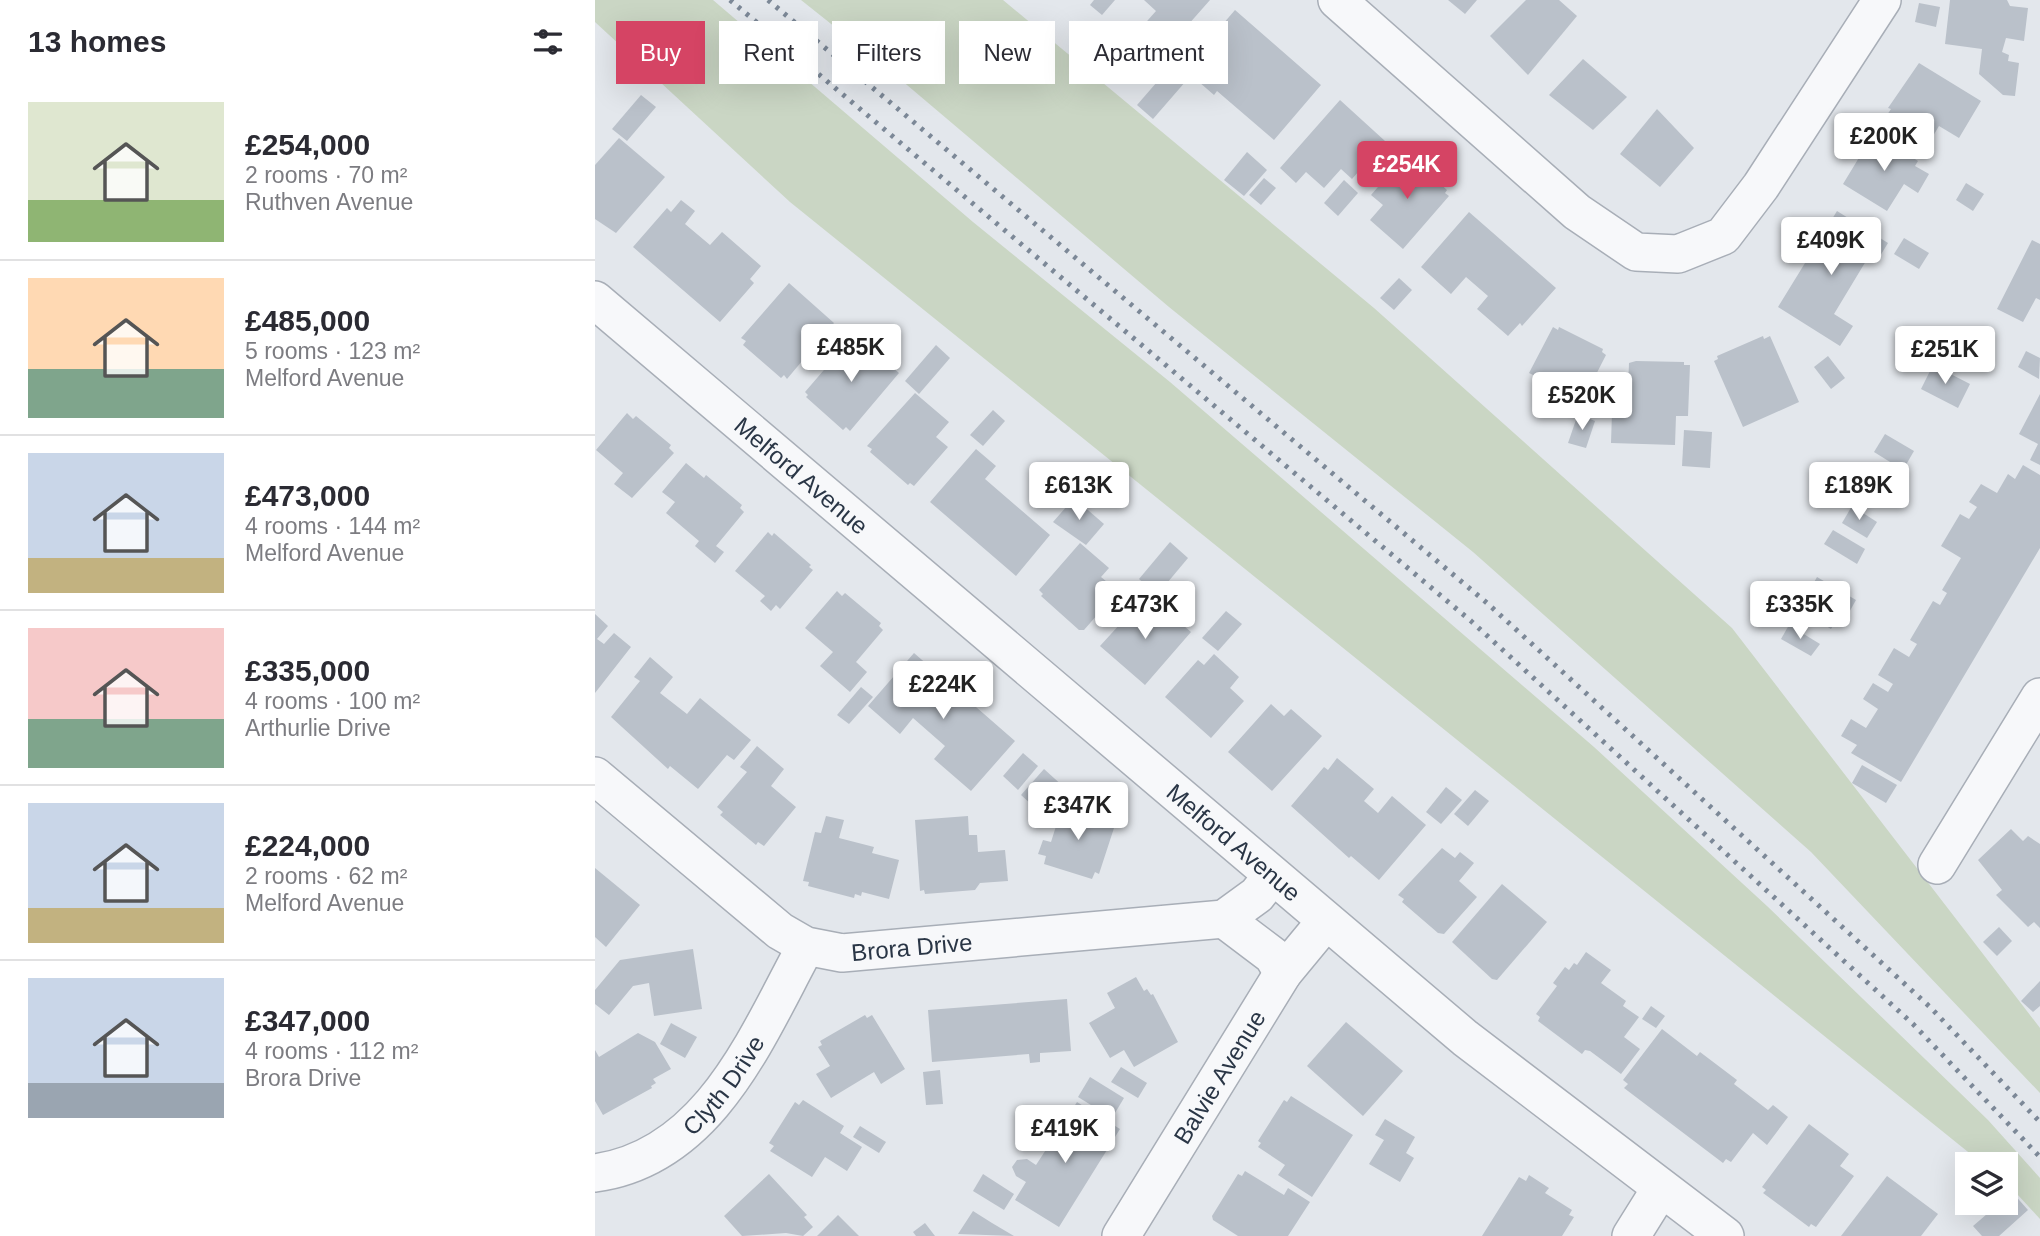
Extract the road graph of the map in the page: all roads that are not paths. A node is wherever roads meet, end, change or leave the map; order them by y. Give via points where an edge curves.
1 (1337, 0) edge
2 (1882, 0) edge
3 (595, 300) edge
4 (2036, 714) edge
5 (595, 776) edge
6 (1937, 865) dead end
7 (1272, 876) junction
8 (1224, 919) junction
9 (1326, 921) junction
10 (806, 946) junction
11 (1283, 973) junction
12 (595, 1173) edge
13 (1661, 1188) junction
14 (1121, 1236) edge
15 (1631, 1236) edge
16 (1725, 1236) edge

1 - 2 street via 1577,212 1636,252 1678,254 1723,236 1761,186
3 - 7 street, Melford Avenue
4 - 6 street
5 - 10 street, Brora Drive via 781,931
7 - 8 street via 1257,895
7 - 9 street, Melford Avenue
8 - 10 street, Brora Drive via 890,950 842,953
8 - 11 street via 1273,956
9 - 11 street, Balvie Avenue
9 - 13 street, Melford Avenue via 1465,1038
10 - 12 street, Clyth Drive via 747,1053 695,1126 623,1169
11 - 14 street, Balvie Avenue
13 - 15 street
13 - 16 street, Melford Avenue

